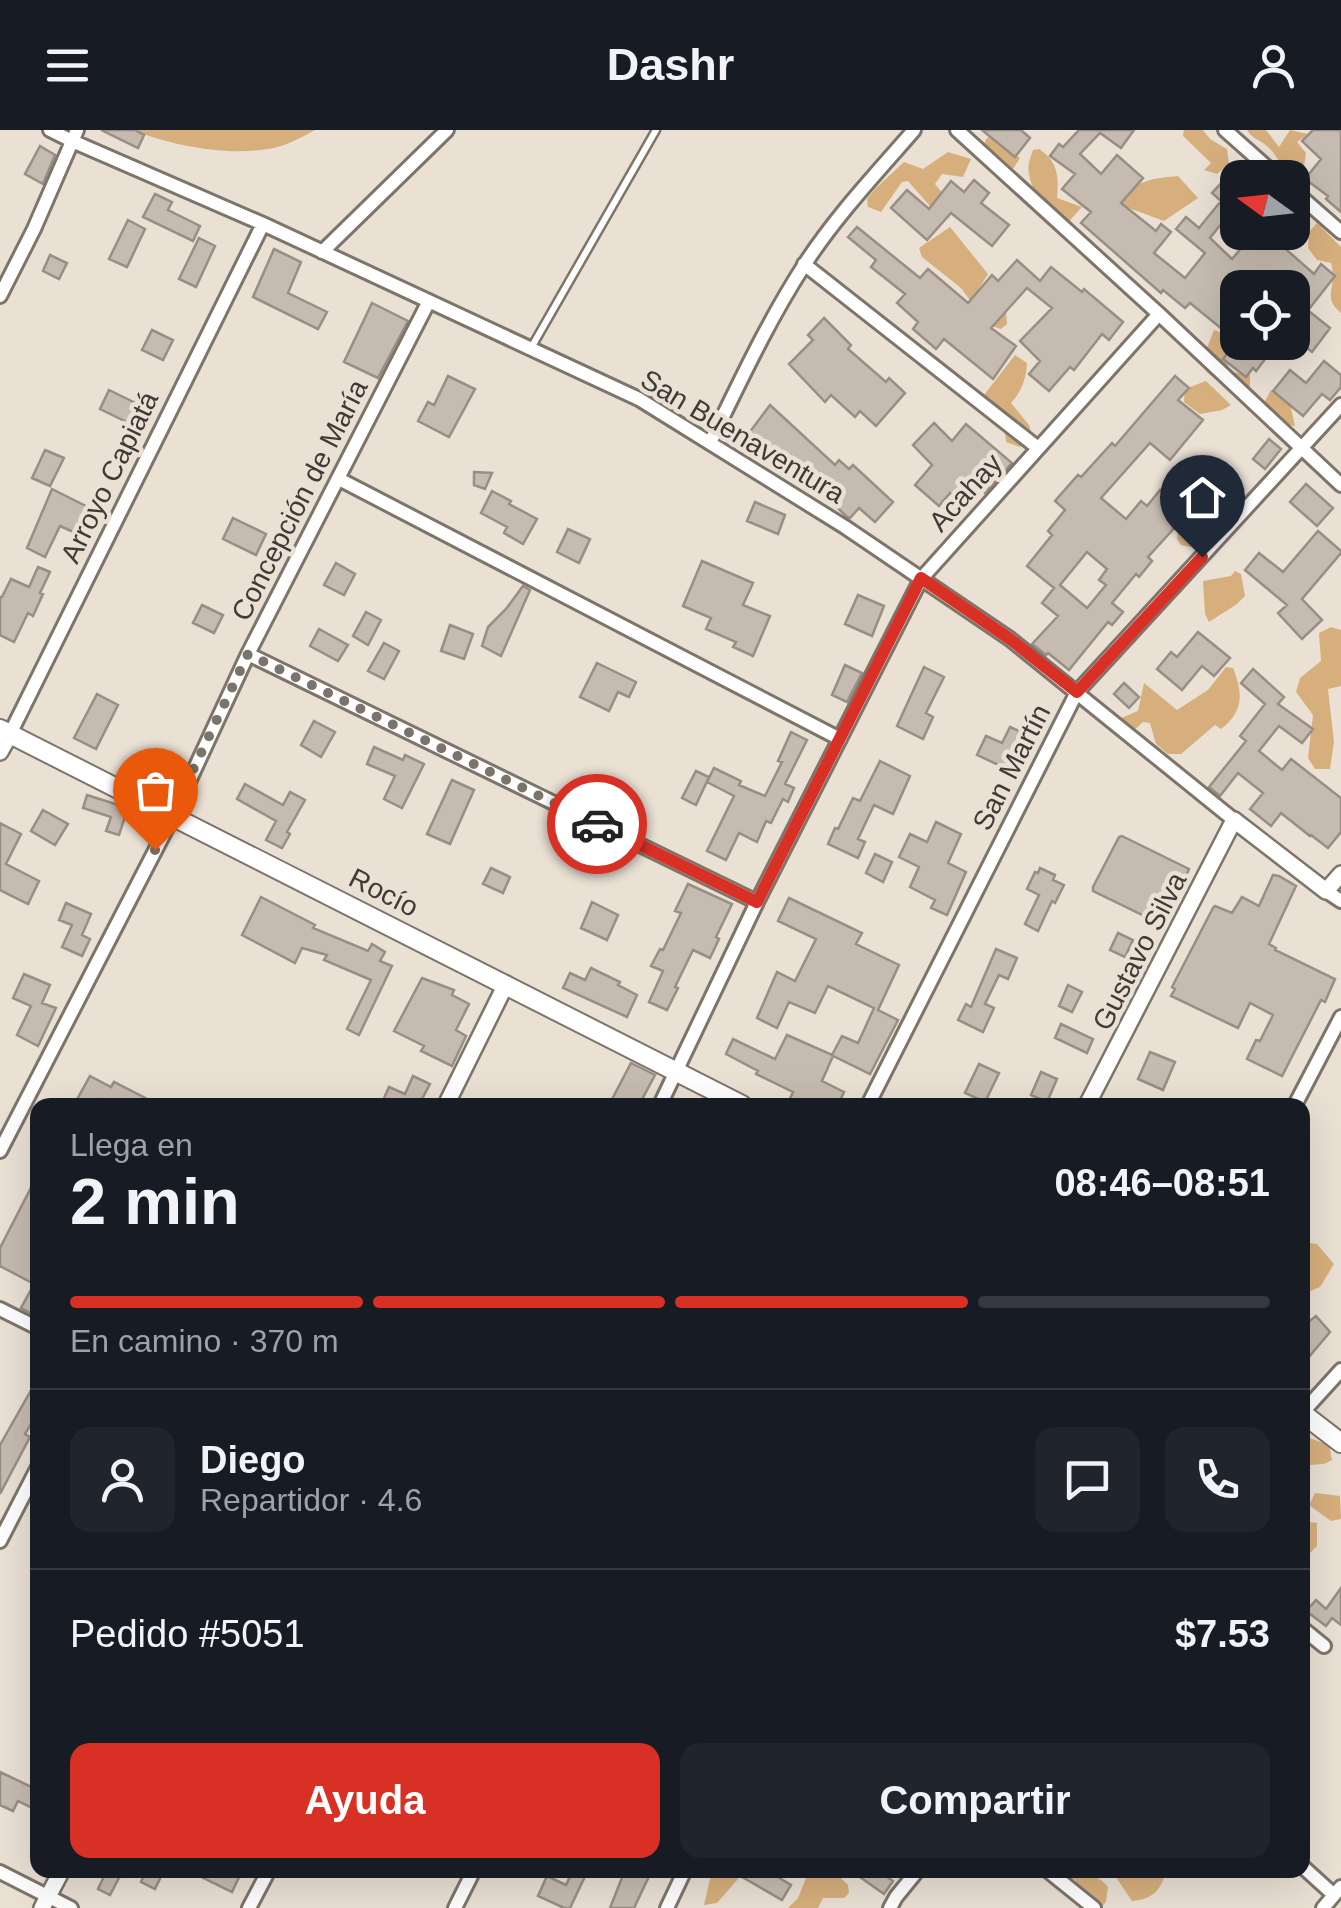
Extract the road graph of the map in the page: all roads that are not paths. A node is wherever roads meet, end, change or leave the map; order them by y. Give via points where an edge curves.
1 (50, 130) edge
2 (447, 130) edge
3 (656, 130) edge
4 (914, 130) edge
5 (957, 130) edge
6 (1225, 130) edge
7 (74, 136) edge
8 (1259, 160) edge
9 (1310, 205) edge
10 (263, 224) junction
11 (1341, 232) edge
12 (322, 252) junction
13 (804, 264) junction
14 (0, 296) edge
15 (429, 302) junction
16 (1160, 314) junction
17 (530, 349) junction
18 (1341, 405) edge
19 (710, 444) junction
20 (1038, 448) junction
21 (1301, 449) junction
22 (339, 479) junction
23 (1341, 485) edge
24 (921, 578) junction
25 (248, 654) junction
26 (1077, 692) junction
27 (5, 732) edge
28 (840, 738) junction
29 (0, 752) edge
30 (172, 816) junction
31 (1234, 820) junction
32 (1341, 874) edge
33 (1326, 890) junction
34 (1341, 901) edge
35 (757, 902) junction
36 (506, 984) junction
37 (1341, 1016) edge
38 (676, 1072) junction
39 (449, 1098) edge
40 (663, 1098) edge
41 (728, 1098) edge
42 (872, 1098) edge
43 (1092, 1098) edge
44 (1299, 1098) edge
45 (0, 1151) edge
46 (0, 1309) edge
47 (30, 1324) edge
48 (1341, 1370) edge
49 (1310, 1404) edge
50 (1310, 1419) edge
51 (1341, 1443) edge
52 (30, 1483) edge
53 (0, 1541) edge
54 (1310, 1635) edge
55 (1324, 1646) dead end
56 (0, 1872) edge
57 (1310, 1872) edge
58 (58, 1878) edge
59 (264, 1878) edge
60 (470, 1878) edge
61 (681, 1878) edge
62 (911, 1878) edge
63 (1057, 1878) edge
64 (1338, 1891) edge
65 (45, 1902) edge
66 (72, 1908) edge
67 (249, 1908) edge
68 (455, 1908) edge
69 (666, 1908) edge
70 (890, 1908) edge
71 (1094, 1908) edge
72 (1323, 1908) edge

1 - 7 street, San Buenaventura
2 - 12 street
3 - 17 lane
4 - 13 street
5 - 16 street
6 - 8 street
7 - 10 street, San Buenaventura
7 - 14 street
9 - 11 street
10 - 12 street, San Buenaventura
10 - 27 street, Arroyo Capiatá
12 - 15 street, San Buenaventura
13 - 19 street
13 - 20 street
15 - 17 street, San Buenaventura
15 - 22 street, Concepción de María
16 - 20 street, Acahay
16 - 21 street
17 - 19 street, San Buenaventura via 638,399
18 - 21 street, San Martín
19 - 24 street, San Buenaventura
20 - 24 street, Acahay
21 - 23 street
21 - 26 street, San Martín
22 - 25 street, Concepción de María
22 - 28 street
24 - 26 street, San Buenaventura
24 - 28 street, Acahay
25 - 30 street, Concepción de María
25 - 35 street
26 - 31 street, San Buenaventura
26 - 42 street, San Martín
27 - 29 street, Arroyo Capiatá
27 - 30 main road, Rocío
28 - 35 street, Acahay
30 - 36 main road, Rocío
30 - 45 street, Concepción de María
31 - 33 street, San Buenaventura
31 - 43 street, Gustavo Silva
32 - 33 street
33 - 34 street, San Buenaventura
35 - 38 street, Acahay
36 - 38 main road, Rocío
36 - 39 street
37 - 44 street
38 - 40 street, Acahay
38 - 41 main road, Rocío
46 - 47 street
48 - 49 street
50 - 51 main road
52 - 53 street
54 - 55 street
56 - 65 street
57 - 64 street
58 - 65 street
59 - 67 street
60 - 68 street
61 - 69 street
62 - 70 street
63 - 71 street
64 - 72 street
65 - 66 street

